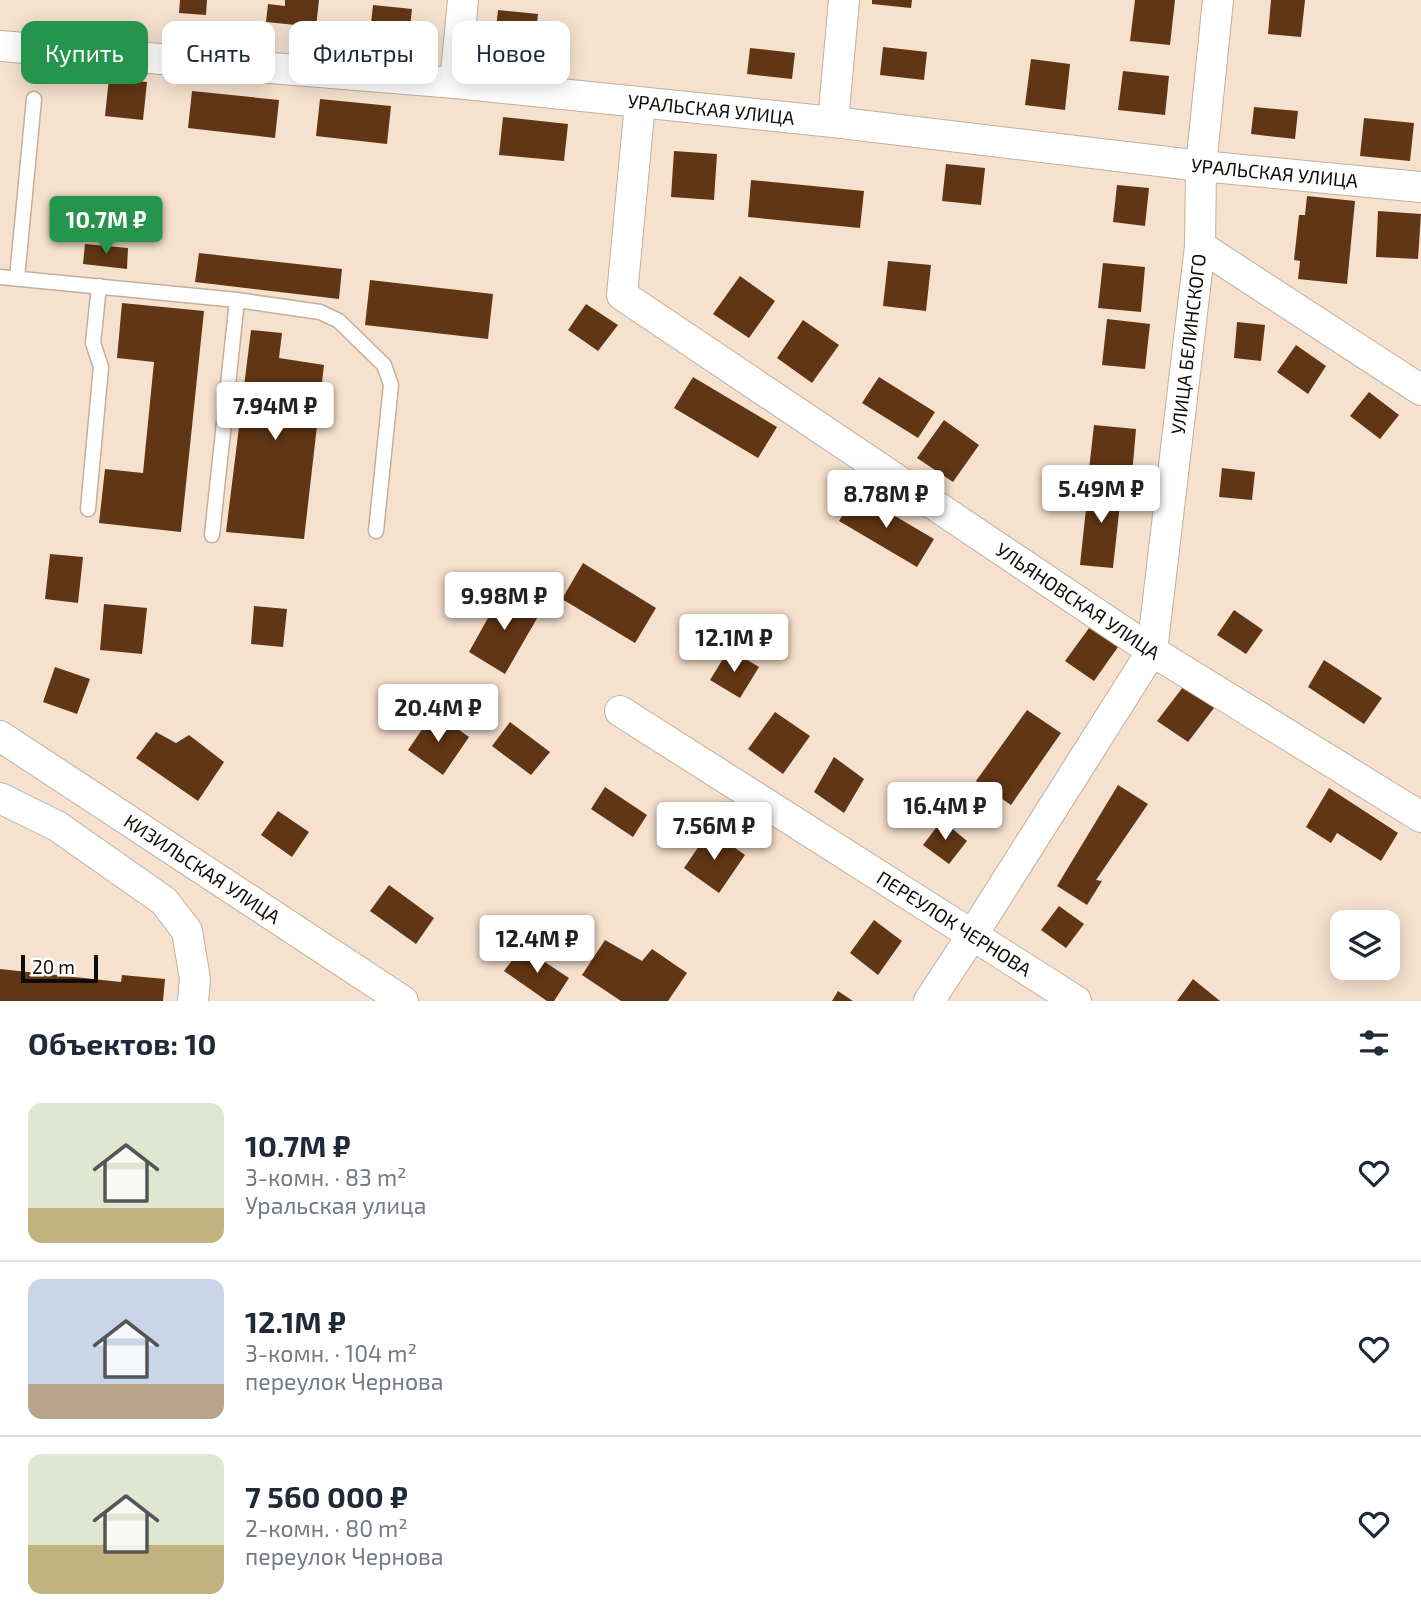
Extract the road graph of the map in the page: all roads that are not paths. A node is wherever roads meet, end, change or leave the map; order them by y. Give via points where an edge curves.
1 (463, 0) edge
2 (844, 0) edge
3 (1218, 0) edge
4 (461, 21) edge
5 (0, 46) edge
6 (452, 83) edge
7 (463, 84) edge
8 (34, 99) dead end
9 (640, 103) junction
10 (833, 122) junction
11 (1201, 166) junction
12 (1421, 187) edge
13 (1200, 246) junction
14 (0, 277) edge
15 (17, 278) junction
16 (99, 286) junction
17 (237, 300) junction
18 (1421, 390) edge
19 (88, 509) dead end
20 (376, 531) dead end
21 (212, 535) dead end
22 (1152, 651) junction
23 (620, 711) dead end
24 (0, 736) edge
25 (0, 798) edge
26 (1421, 817) edge
27 (973, 934) junction
28 (193, 1001) edge
29 (403, 1001) edge
30 (929, 1001) edge
31 (1076, 1001) edge

1 - 4 street
2 - 10 street
3 - 11 street, УЛИЦА БЕЛИНСКОГО
5 - 6 street, УРАЛЬСКАЯ УЛИЦА
7 - 9 street, УРАЛЬСКАЯ УЛИЦА
8 - 15 lane
9 - 10 street, УРАЛЬСКАЯ УЛИЦА
9 - 22 street, УЛЬЯНОВСКАЯ УЛИЦА via 622,295
10 - 11 street, УРАЛЬСКАЯ УЛИЦА
11 - 12 street, УРАЛЬСКАЯ УЛИЦА
11 - 13 street, УЛИЦА БЕЛИНСКОГО
13 - 18 street
13 - 22 street, УЛИЦА БЕЛИНСКОГО
14 - 15 lane
15 - 16 lane
16 - 17 lane
16 - 19 lane via 93,343 101,367
17 - 20 lane via 320,312 339,321 384,365 391,385
17 - 21 lane
22 - 26 street, УЛЬЯНОВСКАЯ УЛИЦА
22 - 27 street, УЛИЦА БЕЛИНСКОГО
23 - 27 street, ПЕРЕУЛОК ЧЕРНОВА
24 - 29 street, КИЗИЛЬСКАЯ УЛИЦА
25 - 28 street via 57,826 164,901 187,931 195,979
27 - 30 street, УЛИЦА БЕЛИНСКОГО
27 - 31 street, ПЕРЕУЛОК ЧЕРНОВА

